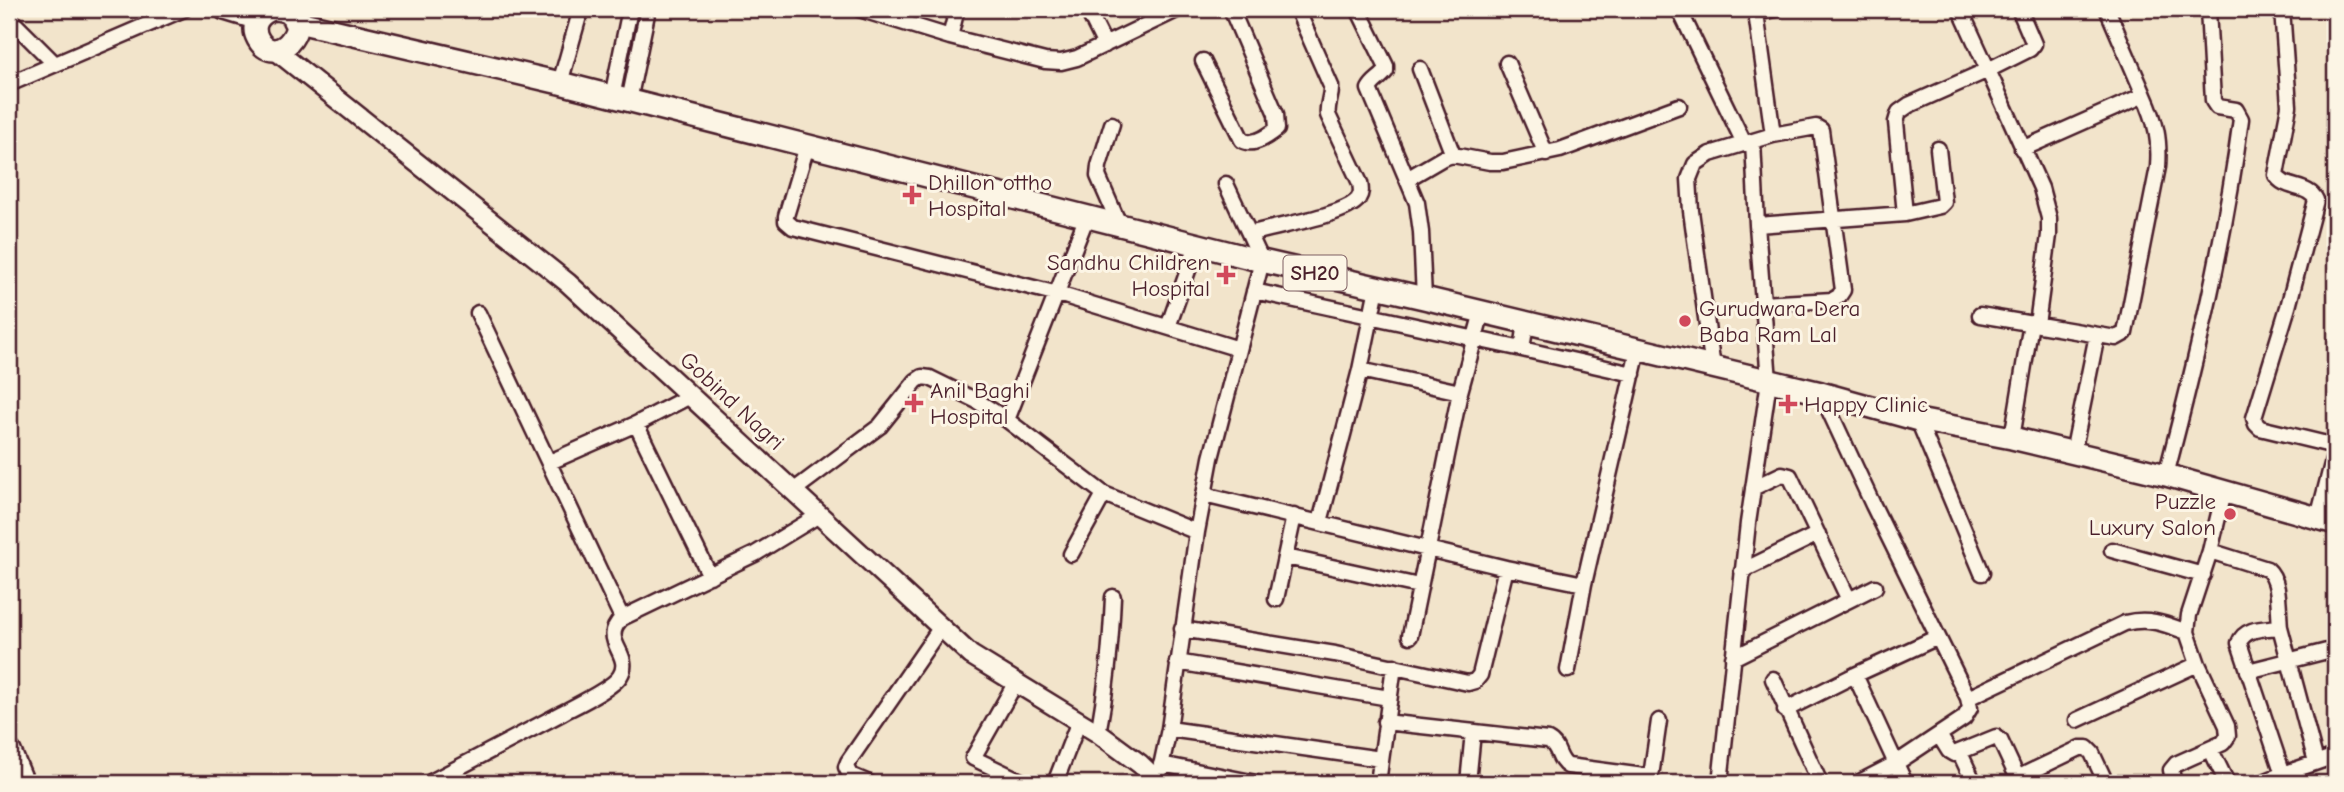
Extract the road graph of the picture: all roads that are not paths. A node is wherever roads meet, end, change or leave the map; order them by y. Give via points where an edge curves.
1 (184, 9) edge
2 (225, 9) edge
3 (581, 9) edge
4 (630, 9) edge
5 (648, 9) edge
6 (859, 9) edge
7 (957, 9) edge
8 (1087, 9) edge
9 (1179, 9) edge
10 (1231, 9) edge
11 (1297, 9) edge
12 (1358, 9) edge
13 (1679, 9) edge
14 (1780, 9) edge
15 (1960, 9) edge
16 (2019, 9) edge
17 (2107, 9) edge
18 (2208, 9) edge
19 (2282, 9) edge
20 (1756, 11) edge
21 (277, 12) edge
22 (9, 18) edge
23 (950, 37) junction
24 (1105, 45) junction
25 (274, 49) junction
26 (1203, 61) dead end
27 (1507, 63) dead end
28 (55, 64) junction
29 (1420, 69) dead end
30 (1988, 70) junction
31 (560, 83) junction
32 (9, 84) edge
33 (2144, 95) junction
34 (620, 99) junction
35 (1679, 106) dead end
36 (1112, 124) dead end
37 (1773, 135) junction
38 (1748, 142) junction
39 (807, 146) junction
40 (1938, 149) dead end
41 (2022, 149) junction
42 (1546, 154) junction
43 (1453, 155) junction
44 (1407, 179) junction
45 (1226, 184) dead end
46 (1905, 214) junction
47 (1087, 216) junction
48 (1833, 219) junction
49 (1119, 224) junction
50 (1757, 226) junction
51 (1250, 234) junction
52 (1197, 245) junction
53 (1262, 261) junction
54 (1377, 288) junction
55 (1254, 291) junction
56 (1058, 294) junction
57 (1424, 298) junction
58 (1762, 304) junction
59 (1482, 312) junction
60 (478, 313) dead end
61 (1371, 315) junction
62 (1980, 315) dead end
63 (1526, 323) junction
64 (2034, 324) junction
65 (1168, 327) junction
66 (2097, 335) junction
67 (1474, 338) junction
68 (1239, 349) junction
69 (1522, 349) junction
70 (1638, 350) junction
71 (1713, 368) junction
72 (1360, 370) junction
73 (1633, 374) junction
74 (1769, 381) junction
75 (1460, 393) junction
76 (1821, 393) junction
77 (690, 396) junction
78 (1007, 420) junction
79 (1918, 420) junction
80 (636, 424) junction
81 (2012, 438) junction
82 (2335, 446) edge
83 (2335, 452) edge
84 (2073, 453) junction
85 (550, 462) junction
86 (2166, 475) junction
87 (1753, 488) junction
88 (793, 491) junction
89 (2224, 492) junction
90 (1104, 494) junction
91 (1204, 495) junction
92 (819, 514) junction
93 (1294, 516) junction
94 (2326, 521) edge
95 (1320, 522) junction
96 (1197, 532) junction
97 (1818, 534) junction
98 (1427, 547) junction
99 (2112, 550) dead end
100 (2210, 551) junction
101 (1071, 554) dead end
102 (1286, 557) junction
103 (1506, 568) junction
104 (1742, 571) junction
105 (1982, 573) dead end
106 (2203, 575) junction
107 (710, 576) junction
108 (1584, 584) junction
109 (1419, 586) junction
110 (1875, 587) dead end
111 (1113, 597) dead end
112 (1276, 599) dead end
113 (1849, 600) junction
114 (622, 618) junction
115 (2280, 626) junction
116 (941, 627) junction
117 (1182, 629) junction
118 (2187, 632) junction
119 (1410, 636) dead end
120 (1938, 637) junction
121 (2335, 649) edge
122 (1733, 658) junction
123 (2288, 659) junction
124 (1177, 662) junction
125 (2198, 664) junction
126 (1394, 666) junction
127 (1568, 670) dead end
128 (2248, 671) junction
129 (1855, 675) junction
130 (1773, 679) dead end
131 (1016, 682) junction
132 (1389, 698) junction
133 (1968, 698) junction
134 (1785, 710) junction
135 (2077, 720) dead end
136 (1079, 721) junction
137 (1659, 721) dead end
138 (1385, 723) junction
139 (1169, 729) junction
140 (1473, 732) junction
141 (1098, 733) junction
142 (1938, 735) junction
143 (2211, 750) junction
144 (9, 752) edge
145 (1960, 753) junction
146 (2335, 756) edge
147 (1381, 759) junction
148 (2316, 762) junction
149 (1895, 764) junction
150 (2283, 774) junction
151 (1160, 776) edge
152 (1651, 780) edge
153 (2019, 781) edge
154 (22, 783) edge
155 (429, 783) edge
156 (869, 783) edge
157 (1025, 783) edge
158 (1055, 783) edge
159 (1256, 783) edge
160 (1378, 783) edge
161 (1468, 783) edge
162 (1720, 783) edge
163 (1820, 783) edge
164 (1858, 783) edge
165 (1905, 783) edge
166 (1973, 783) edge
167 (2106, 783) edge
168 (2174, 783) edge
169 (2227, 783) edge
170 (2261, 783) edge

1 - 28 street
2 - 21 main road, SH20
3 - 31 street
4 - 34 street
5 - 34 street
6 - 23 street
7 - 23 street
8 - 24 street
9 - 24 street
10 - 26 street via 1276,114 1277,128 1253,142 1242,140
11 - 51 street via 1331,86 1328,116 1362,192 1357,201 1336,212
12 - 44 street via 1386,71 1372,84 1370,95
13 - 38 street
14 - 20 street
15 - 30 street
16 - 30 street via 2034,44
17 - 33 street
18 - 86 street via 2213,101 2217,107 2236,110 2241,119 2212,289
19 - 82 street via 2289,106 2276,175 2316,200 2255,418 2260,428
20 - 37 street
21 - 25 main road via 295,34 292,41
21 - 25 main road via 255,32 262,44
21 - 31 main road, SH20
22 - 28 street
23 - 24 street via 1061,62
25 - 77 street, Gobind Nagri via 568,283
27 - 42 street
28 - 32 street
29 - 43 street
30 - 41 street
30 - 46 street via 1899,112 1896,122
31 - 34 main road, SH20
33 - 41 street
33 - 66 street via 2160,141 2153,193 2125,333 2116,338
34 - 39 main road, SH20
35 - 42 street
36 - 49 street via 1098,176
37 - 38 street
37 - 48 street via 1816,127 1821,130
38 - 50 street
38 - 71 street via 1710,154 1695,164 1689,178
39 - 47 main road, SH20
39 - 56 street via 786,216 789,225
40 - 46 street via 1944,202 1934,209
41 - 64 street via 2049,218
42 - 43 street via 1503,162
43 - 44 street
44 - 57 street via 1417,203
45 - 51 street
46 - 48 street
47 - 49 main road, SH20
47 - 56 street
48 - 50 street
48 - 58 street via 1843,290 1839,296
49 - 52 main road, SH20
50 - 58 street
51 - 53 street
52 - 53 main road, SH20
52 - 65 street
53 - 54 main road, SH20
53 - 55 street
54 - 57 main road, SH20
54 - 61 street
55 - 61 street
55 - 68 street
56 - 65 street
56 - 78 street
57 - 59 main road, SH20
58 - 74 street
59 - 63 main road, SH20
59 - 67 street
60 - 85 street
61 - 67 street
61 - 72 street
62 - 64 street
63 - 69 street
63 - 70 main road, SH20
64 - 66 street
64 - 81 street
65 - 68 street
66 - 84 street
67 - 69 street
67 - 75 street
68 - 91 street
69 - 73 street
70 - 71 main road, SH20
70 - 73 street
71 - 74 main road, SH20
72 - 75 street
72 - 95 street
73 - 108 street
74 - 76 main road, SH20
74 - 87 street
75 - 98 street
76 - 79 main road, SH20
76 - 120 street
77 - 80 street
77 - 88 street, Gobind Nagri
78 - 88 street via 958,391 922,377 880,426
78 - 90 street
79 - 81 main road, SH20
79 - 105 street
80 - 85 street
80 - 107 street
81 - 84 main road, SH20
83 - 94 street
84 - 86 main road, SH20
85 - 114 street
86 - 89 main road, SH20
87 - 97 street via 1782,474 1790,476
87 - 104 street
88 - 92 street, Gobind Nagri
89 - 94 main road, SH20
89 - 100 street
90 - 96 street
90 - 101 street
91 - 93 street
91 - 96 street
92 - 107 street
92 - 116 street, Gobind Nagri
93 - 95 street
93 - 102 street
95 - 98 street
96 - 117 street
97 - 104 street
97 - 113 street
98 - 103 street
98 - 109 street
99 - 106 street
100 - 106 street
100 - 115 street via 2273,574
102 - 109 street
102 - 112 street
103 - 108 street
103 - 126 street via 1488,648 1475,681
104 - 122 street
106 - 118 street
107 - 114 street
108 - 127 street
109 - 119 street
110 - 113 street
111 - 141 street via 1111,657
113 - 122 street
114 - 155 street via 612,634 623,667 613,683
115 - 123 street
115 - 128 street via 2242,636 2239,643
116 - 131 street, Gobind Nagri via 971,655
116 - 156 street via 848,762 850,775
117 - 124 street
117 - 126 street
118 - 125 street
118 - 133 street via 2153,620 2125,623
120 - 129 street
120 - 133 street
121 - 123 street
122 - 162 street
123 - 128 street
123 - 148 street
124 - 132 street
124 - 139 street
125 - 135 street
125 - 143 street via 2227,726 2223,744
126 - 132 street
128 - 150 street
129 - 134 street
129 - 149 street
130 - 134 street
131 - 136 street, Gobind Nagri
131 - 157 street via 973,758
132 - 138 street
133 - 142 street via 1970,708 1964,718
134 - 163 street
136 - 141 street, Gobind Nagri
136 - 158 street
137 - 152 street
138 - 140 street
138 - 147 street
139 - 147 street
139 - 151 street
140 - 152 street via 1548,740 1568,766
140 - 161 street
141 - 151 street, Gobind Nagri
142 - 145 street via 1949,751
142 - 149 street
143 - 168 street via 2176,764 2171,770
143 - 169 street
144 - 154 highway
145 - 153 street via 1996,737
145 - 166 street
146 - 148 street
147 - 160 street
148 - 150 street
149 - 164 street
149 - 165 street
150 - 170 street
151 - 159 street
153 - 167 street via 2087,748

